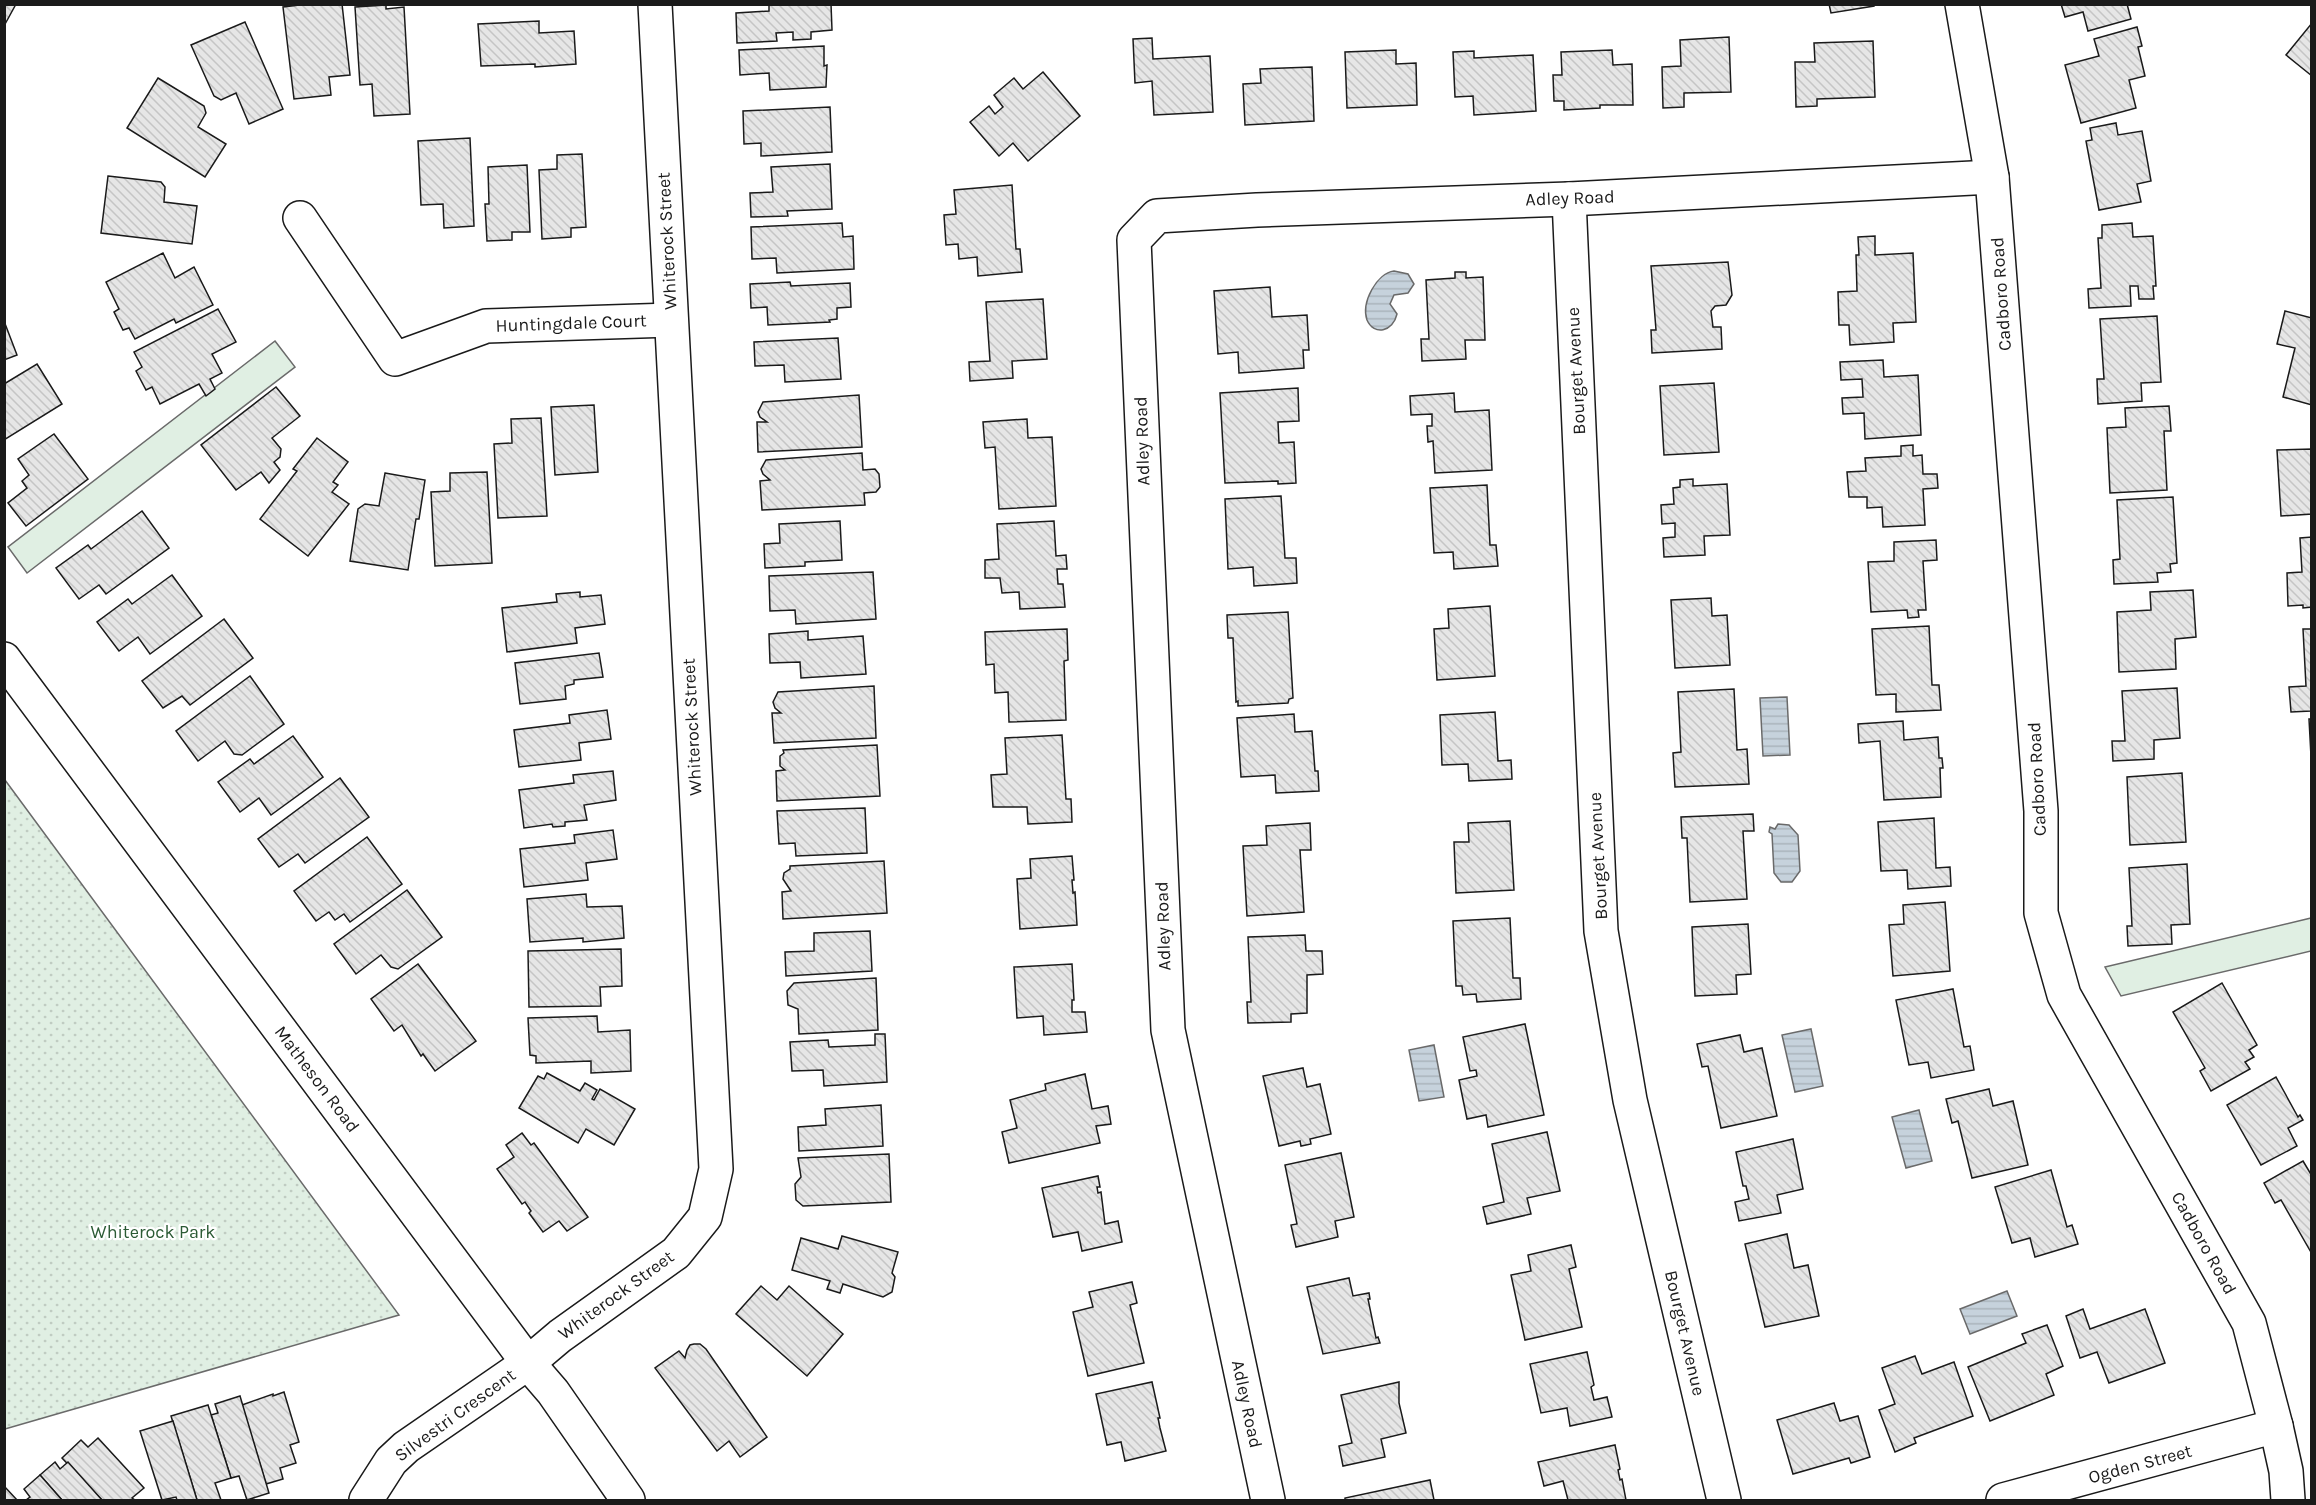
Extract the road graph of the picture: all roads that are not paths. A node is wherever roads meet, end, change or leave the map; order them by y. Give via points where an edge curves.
1 (655, 4) edge
2 (1962, 4) edge
3 (1992, 177) junction
4 (1569, 199) junction
5 (300, 218) dead end
6 (671, 320) junction
7 (4, 659) edge
8 (528, 1363) junction
9 (2276, 1426) junction
10 (366, 1500) edge
11 (628, 1500) edge
12 (1268, 1500) edge
13 (1724, 1500) edge
14 (2003, 1500) edge
15 (2288, 1500) edge

1 - 6 street, Whiterock Street
2 - 3 street, Cadboro Road
3 - 4 street, Adley Road
3 - 9 street, Cadboro Road via 2041,811 2041,913 2064,995 2249,1323
4 - 12 street, Adley Road via 1157,216 1134,240 1168,1030
4 - 13 street, Bourget Avenue via 1601,931 1630,1100
5 - 6 street, Huntingdale Court via 395,359 486,326
6 - 8 street, Whiterock Street via 716,1169 705,1217 676,1253
7 - 8 street, Matheson Road
8 - 10 street, Silvestri Crescent via 406,1447 391,1461
8 - 11 street, Matheson Road via 553,1392
9 - 14 street, Ogden Street
9 - 15 street, Cadboro Road

